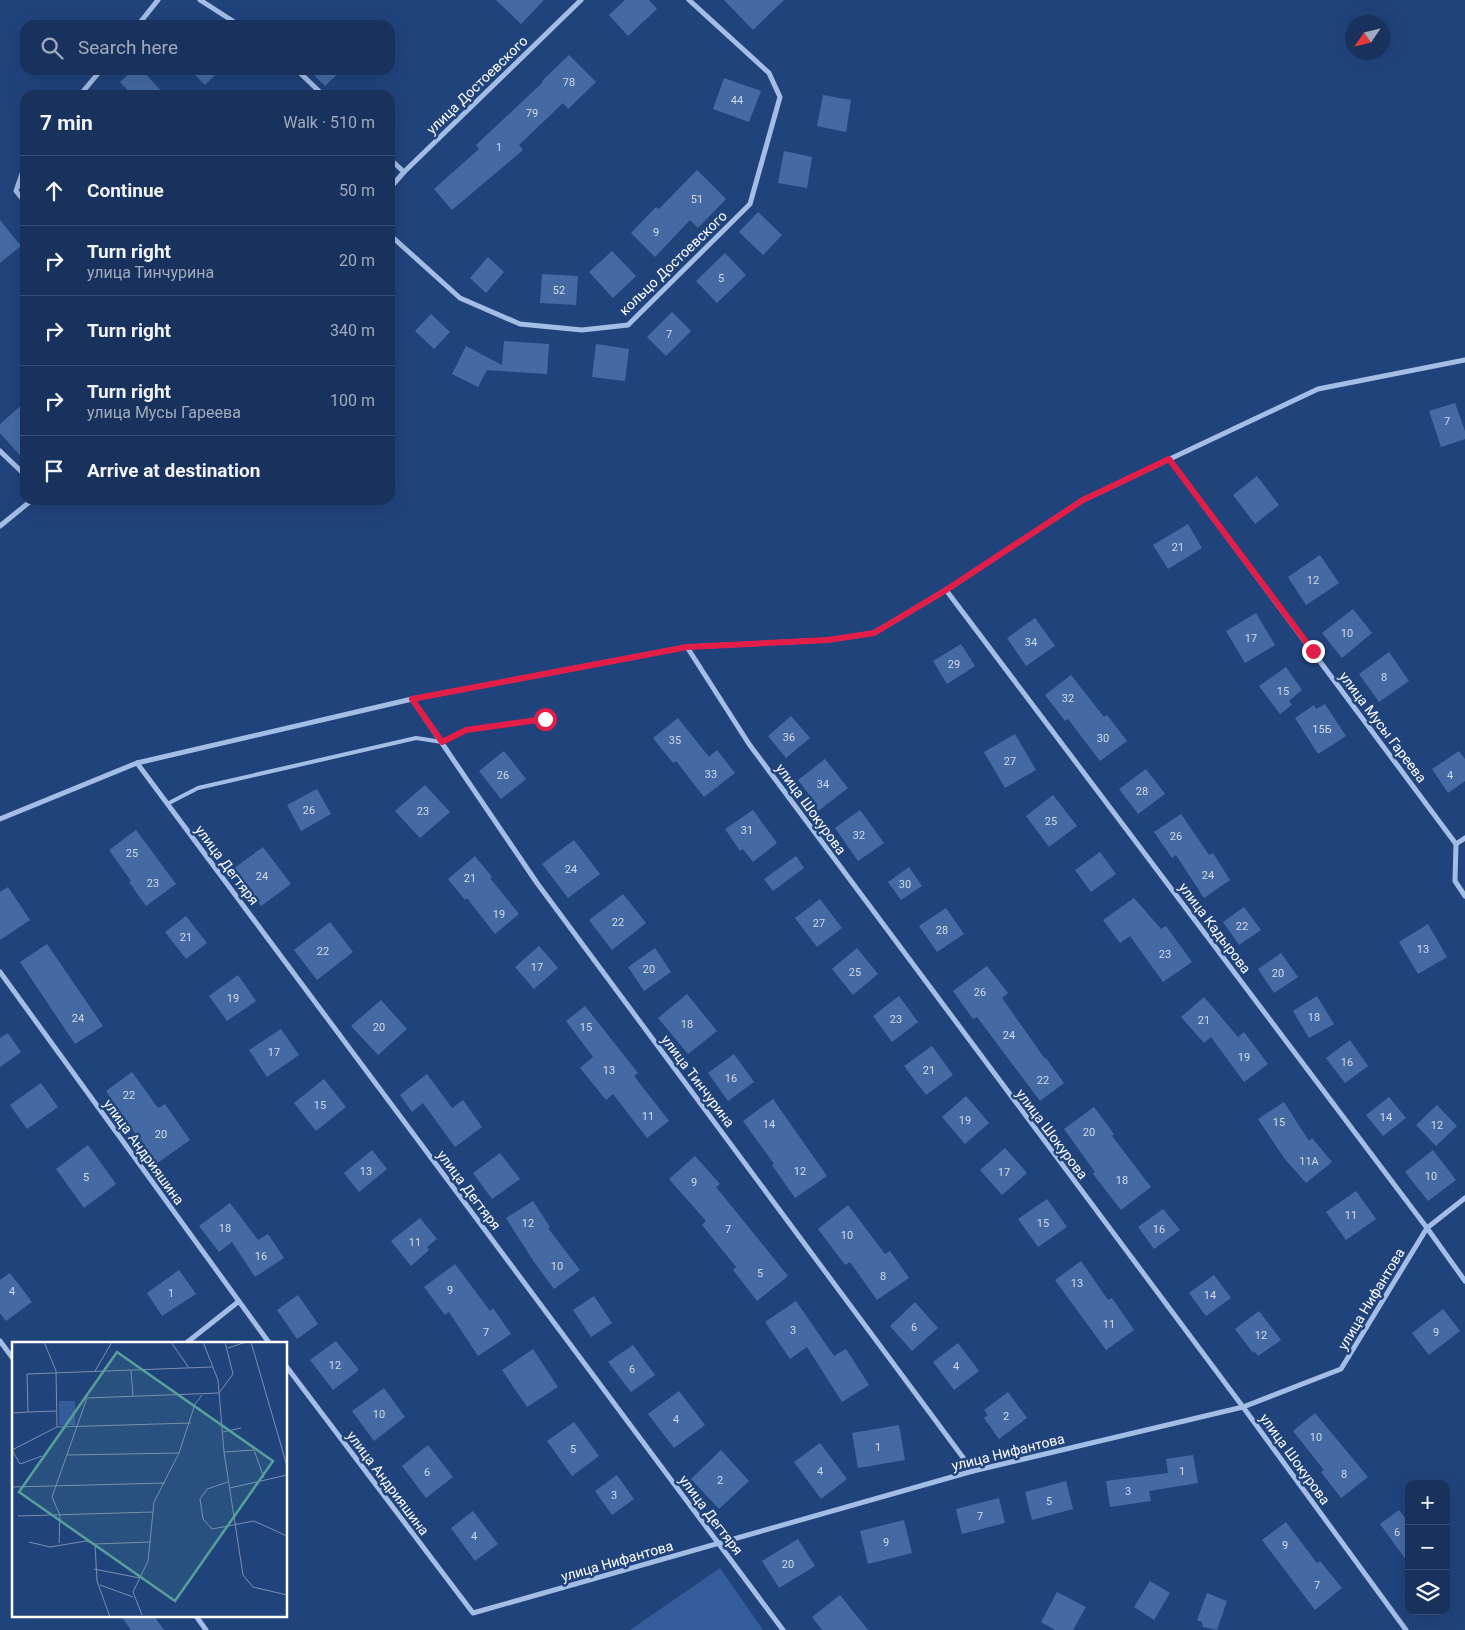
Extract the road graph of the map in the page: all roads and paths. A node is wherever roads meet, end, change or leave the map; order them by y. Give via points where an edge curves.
1 (158, 0) edge
2 (200, 0) edge
3 (581, 0) edge
4 (689, 0) edge
5 (142, 20) edge
6 (231, 20) edge
7 (97, 75) edge
8 (302, 75) edge
9 (84, 90) edge
10 (318, 90) edge
11 (395, 164) edge
12 (404, 172) junction
13 (20, 179) edge
14 (395, 182) edge
15 (20, 196) edge
16 (395, 240) edge
17 (1465, 360) edge
18 (0, 451) edge
19 (1169, 459) junction
20 (20, 471) edge
21 (26, 505) edge
22 (0, 526) edge
23 (946, 590) junction
24 (687, 647) junction
25 (412, 699) junction
26 (545, 719) dead end
27 (442, 742) junction
28 (137, 763) junction
29 (167, 804) junction
30 (0, 819) edge
31 (1465, 838) edge
32 (1456, 844) junction
33 (1465, 896) edge
34 (0, 972) edge
35 (1465, 1198) edge
36 (1427, 1228) junction
37 (1465, 1281) edge
38 (238, 1302) junction
39 (0, 1341) edge
40 (188, 1342) edge
41 (268, 1342) edge
42 (12, 1357) edge
43 (288, 1369) edge
44 (1242, 1407) junction
45 (973, 1472) junction
46 (719, 1545) junction
47 (473, 1613) joint
48 (197, 1618) edge
49 (206, 1630) edge
50 (783, 1630) edge
51 (1406, 1630) edge

1 - 5 street
2 - 6 street
3 - 12 street, улица Достоевского
4 - 16 street, кольцо Достоевского via 769,73 780,97 750,204 628,325 582,330 520,324 460,298
7 - 9 street
8 - 10 street
11 - 12 street
12 - 14 street, улица Достоевского
13 - 15 street via 16,191
17 - 19 street via 1318,389
18 - 20 street
19 - 23 street via 1083,500
19 - 32 street, улица Мусы Гареева
21 - 22 street
23 - 24 street via 874,633 828,640
23 - 36 street, улица Кадырова
24 - 25 street
24 - 44 street, улица Шокурова via 749,744
25 - 27 street, улица Тинчурина
25 - 28 street
26 - 27 lane via 466,730
27 - 29 lane via 416,738 198,788
27 - 45 street, улица Тинчурина via 537,883
28 - 29 street, улица Дегтяря
28 - 30 street
29 - 46 street, улица Дегтяря
31 - 32 street
32 - 33 street via 1455,881
34 - 38 street, улица Андрияшина
35 - 36 street, улица Нифантова
36 - 37 street, улица Кадырова
36 - 44 street, улица Нифантова via 1341,1370
38 - 40 street
38 - 41 street, улица Андрияшина
39 - 42 street
43 - 47 street, улица Андрияшина
44 - 45 street, улица Нифантова
44 - 51 street, улица Шокурова
45 - 46 street, улица Нифантова
46 - 47 street, улица Нифантова
46 - 50 street, улица Дегтяря
48 - 49 street

